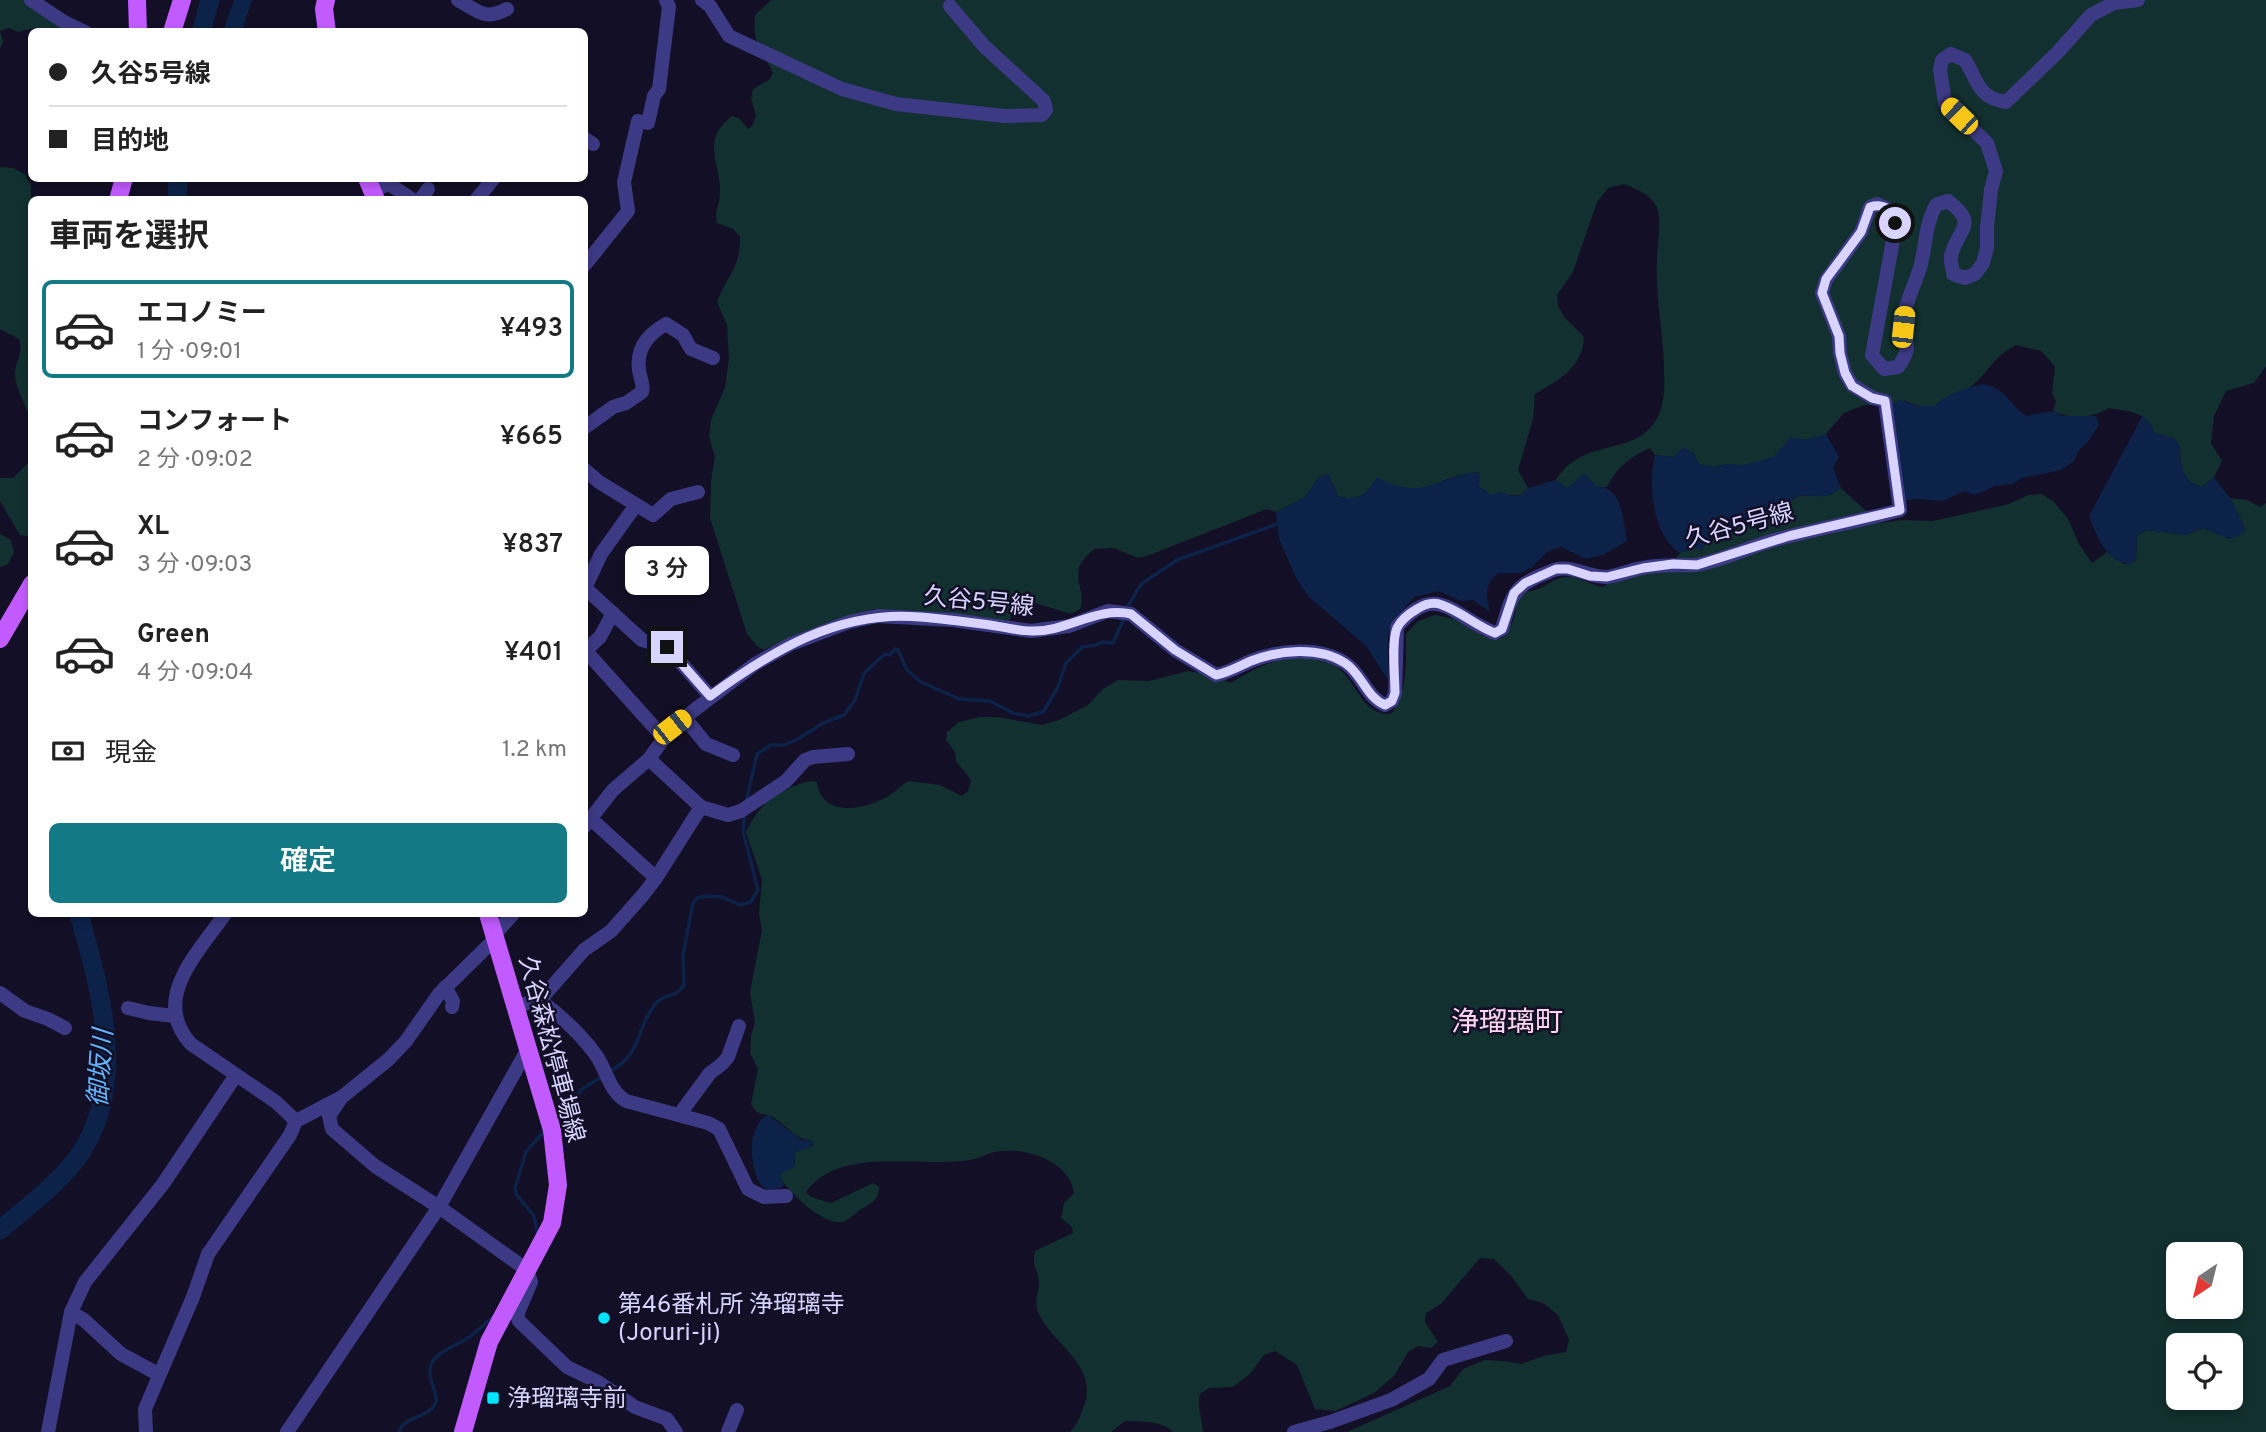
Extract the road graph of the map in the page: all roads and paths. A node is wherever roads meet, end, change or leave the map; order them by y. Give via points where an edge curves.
1 (30, 0) edge
2 (137, 0) edge
3 (182, 0) edge
4 (326, 0) edge
5 (458, 0) edge
6 (666, 0) edge
7 (702, 0) edge
8 (2138, 0) edge
9 (950, 6) dead end
10 (507, 9) dead end
11 (77, 28) edge
12 (138, 28) edge
13 (173, 28) edge
14 (326, 28) edge
15 (491, 182) edge
16 (372, 190) edge
17 (407, 196) edge
18 (479, 196) edge
19 (588, 261) edge
20 (713, 358) dead end
21 (588, 425) edge
22 (588, 473) edge
23 (698, 492) dead end
24 (636, 505) junction
25 (588, 582) edge
26 (28, 591) edge
27 (588, 591) edge
28 (613, 612) junction
29 (0, 639) edge
30 (588, 647) edge
31 (588, 653) edge
32 (710, 696) junction
33 (684, 717) junction
34 (663, 737) junction
35 (848, 754) dead end
36 (733, 755) dead end
37 (649, 758) junction
38 (701, 807) junction
39 (590, 819) edge
40 (656, 878) junction
41 (223, 917) edge
42 (489, 917) edge
43 (510, 917) edge
44 (494, 935) junction
45 (445, 988) junction
46 (0, 993) edge
47 (540, 1000) junction
48 (517, 1006) junction
49 (452, 1007) dead end
50 (128, 1008) dead end
51 (174, 1016) junction
52 (740, 1026) dead end
53 (65, 1028) dead end
54 (528, 1047) junction
55 (236, 1074) junction
56 (342, 1097) junction
57 (679, 1115) junction
58 (296, 1121) junction
59 (786, 1196) dead end
60 (439, 1207) junction
61 (527, 1270) junction
62 (71, 1312) junction
63 (1506, 1340) dead end
64 (158, 1374) junction
65 (737, 1410) dead end
66 (48, 1432) edge
67 (146, 1432) edge
68 (287, 1432) edge
69 (463, 1432) edge
70 (676, 1432) edge
71 (728, 1432) edge
72 (1294, 1432) edge

1 - 11 street
2 - 12 main road
3 - 13 main road
4 - 14 main road
5 - 10 street via 489,15
6 - 19 street via 669,8 659,89 648,123 638,121 624,182 628,211
7 - 9 street via 729,36 842,89 896,104 1003,116 1042,115 1044,101 984,46
8 - 32 street, 久谷5号線 via 2114,3 2091,15 2006,102 1992,100 1979,90 1965,60 1951,54 1942,60 1945,103 1993,154 1996,171 1987,248 1975,274 1965,278 1953,274 1951,257 1965,225 1962,211 1948,201 1936,205 1905,311 1903,327 1908,341 1906,356 1898,367 1884,369 1872,355 1894,212 1870,207 1861,232 1826,279 1822,293 1839,336 1845,373 1863,394 1885,401 1900,510 1806,531 1697,565 1673,564 1607,577 1556,569 1514,593 1502,629 1495,633 1453,609 1428,603 1397,627 1395,693 1385,705 1346,663 1319,653 1273,655 1216,675 1126,612 1108,611 1069,626 1031,631 916,617 878,616 849,622 791,644
15 - 18 street
16 - 17 street via 389,184
20 - 21 street via 691,349 683,335 666,324 642,345 642,392
22 - 24 street
23 - 24 street via 671,499 653,515
24 - 25 street via 601,554
26 - 29 main road
27 - 28 street
28 - 30 street via 600,637
28 - 32 street via 642,639 667,647
31 - 34 street
32 - 33 street, 久谷5号線
33 - 34 street, 久谷5号線
33 - 36 street via 706,744
34 - 37 street, 久谷5号線
35 - 38 street via 805,760 786,781 745,809 728,815
37 - 38 street
37 - 39 street, 久谷5号線 via 613,790
38 - 40 street
39 - 40 street
40 - 47 street via 611,931 584,950
41 - 51 street via 180,982
42 - 44 main road, 久谷森松停車場線
43 - 44 street
44 - 45 street
44 - 48 main road, 久谷森松停車場線
45 - 49 street
45 - 56 street via 389,1059
46 - 53 street via 24,1011
47 - 48 street
47 - 57 street via 578,1031 619,1097
48 - 54 main road, 久谷森松停車場線
50 - 51 street
51 - 55 street via 191,1044
52 - 57 street via 727,1057
54 - 60 street
54 - 61 main road, 久谷森松停車場線 via 552,1130 558,1185 552,1223
55 - 58 street
55 - 62 street via 163,1184 85,1282
56 - 58 street
56 - 60 street via 329,1116 332,1129 375,1166
57 - 59 street via 719,1129 748,1189 764,1197
58 - 64 street via 208,1254
60 - 61 street
60 - 68 street
61 - 69 main road, 久谷森松停車場線 via 489,1342
61 - 70 street via 531,1282 517,1315 519,1321 567,1367 635,1407 667,1419
62 - 64 street via 121,1354
62 - 66 street
63 - 72 street via 1443,1360 1429,1379 1391,1400
64 - 67 street via 145,1409
65 - 71 street

